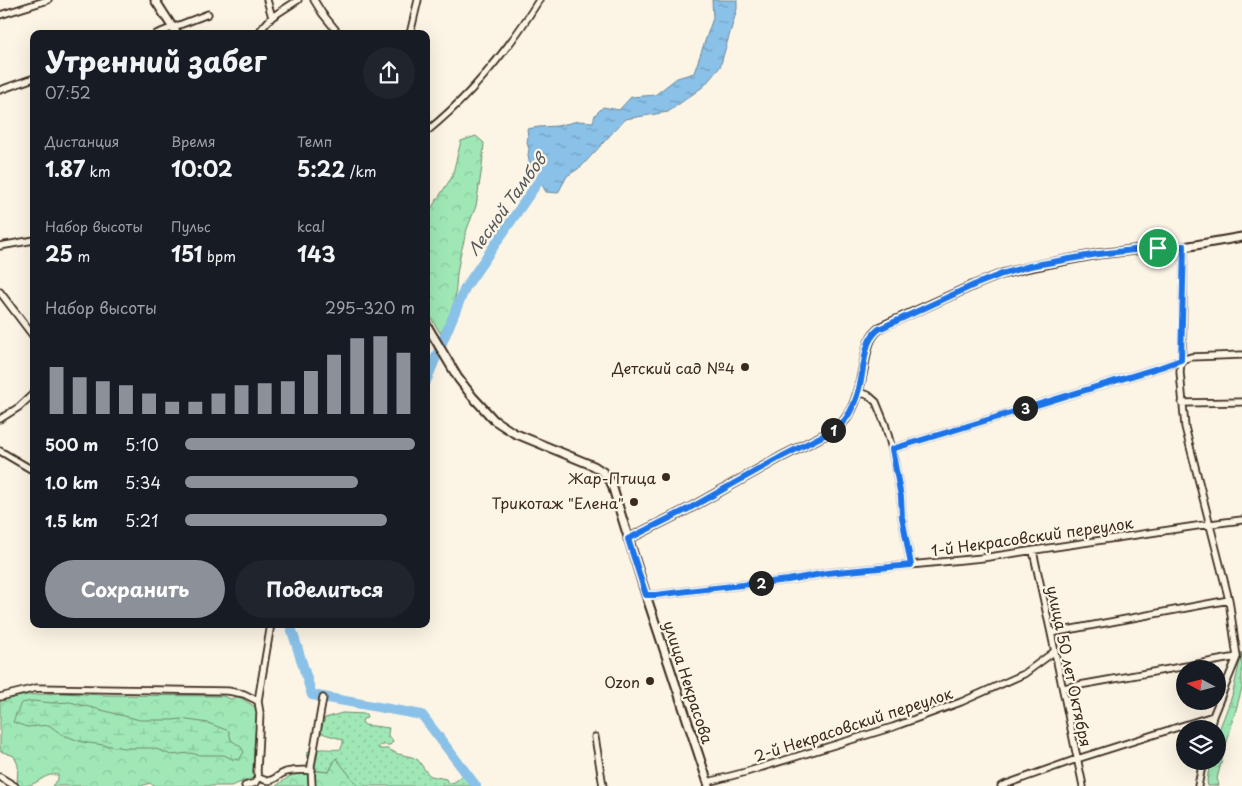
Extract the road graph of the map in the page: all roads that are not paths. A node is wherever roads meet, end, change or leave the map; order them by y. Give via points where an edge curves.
1 (48, 0) edge
2 (155, 0) edge
3 (267, 0) edge
4 (298, 0) edge
5 (314, 0) edge
6 (418, 0) edge
7 (539, 0) edge
8 (208, 14) dead end
9 (0, 15) edge
10 (272, 17) junction
11 (173, 28) junction
12 (167, 30) edge
13 (261, 30) edge
14 (336, 30) edge
15 (411, 30) edge
16 (30, 79) edge
17 (0, 90) edge
18 (430, 125) edge
19 (1242, 237) edge
20 (30, 241) edge
21 (0, 246) edge
22 (1184, 246) junction
23 (0, 292) edge
24 (430, 330) edge
25 (30, 332) edge
26 (1242, 355) edge
27 (1181, 360) junction
28 (858, 392) junction
29 (30, 397) edge
30 (1242, 402) edge
31 (1182, 403) junction
32 (0, 419) edge
33 (892, 449) junction
34 (0, 451) edge
35 (30, 469) edge
36 (1242, 520) edge
37 (1210, 524) junction
38 (628, 539) junction
39 (1032, 551) junction
40 (911, 565) junction
41 (646, 595) junction
42 (1229, 600) junction
43 (271, 628) edge
44 (1052, 632) junction
45 (1055, 652) junction
46 (1237, 657) junction
47 (1063, 688) junction
48 (0, 696) edge
49 (323, 698) dead end
50 (258, 701) junction
51 (1213, 716) junction
52 (1212, 720) edge
53 (595, 737) dead end
54 (1077, 759) junction
55 (312, 770) junction
56 (1201, 770) edge
57 (0, 776) edge
58 (258, 777) junction
59 (709, 784) edge
60 (270, 785) edge
61 (15, 786) edge
62 (245, 786) edge
63 (312, 786) edge
64 (603, 786) edge
65 (1001, 786) edge
66 (1083, 786) edge
67 (1198, 786) edge

1 - 9 street
2 - 11 street
3 - 10 street
4 - 10 street
5 - 14 street
6 - 15 street
7 - 18 street via 486,75 458,104
8 - 11 street
10 - 13 street
11 - 12 street
16 - 17 street
19 - 22 street
20 - 21 street
22 - 27 street
22 - 28 street via 1064,259 1002,274 956,292 876,332 868,343
23 - 25 street
24 - 38 street, улица Некрасова via 458,378 494,420 514,433 603,472 610,482
26 - 27 street
27 - 31 street
27 - 33 street
28 - 33 street via 868,395 878,406
28 - 38 street via 849,415 836,429
29 - 32 street
30 - 31 street
31 - 37 street
33 - 40 street
34 - 35 street
36 - 37 street, 1-й Некрасовский переулок
37 - 39 street, 1-й Некрасовский переулок
37 - 42 street
38 - 41 street, улица Некрасова
39 - 40 street, 1-й Некрасовский переулок
39 - 44 street, улица 50 лет Октября
40 - 41 street, 1-й Некрасовский переулок
41 - 59 street, улица Некрасова
42 - 44 street
42 - 46 street
43 - 50 street
44 - 45 street, улица 50 лет Октября
45 - 47 street, улица 50 лет Октября
45 - 59 street, 2-й Некрасовский переулок via 1024,674 961,702 894,727
46 - 47 street
46 - 51 street
47 - 54 street, улица 50 лет Октября
48 - 50 street via 36,688 228,691
49 - 55 street
50 - 58 street
51 - 52 street
51 - 54 street
53 - 64 street
54 - 65 street
54 - 66 street, улица 50 лет Октября
55 - 60 street via 283,773
55 - 63 street
56 - 67 street
57 - 61 street
58 - 60 street
58 - 62 street via 255,783

